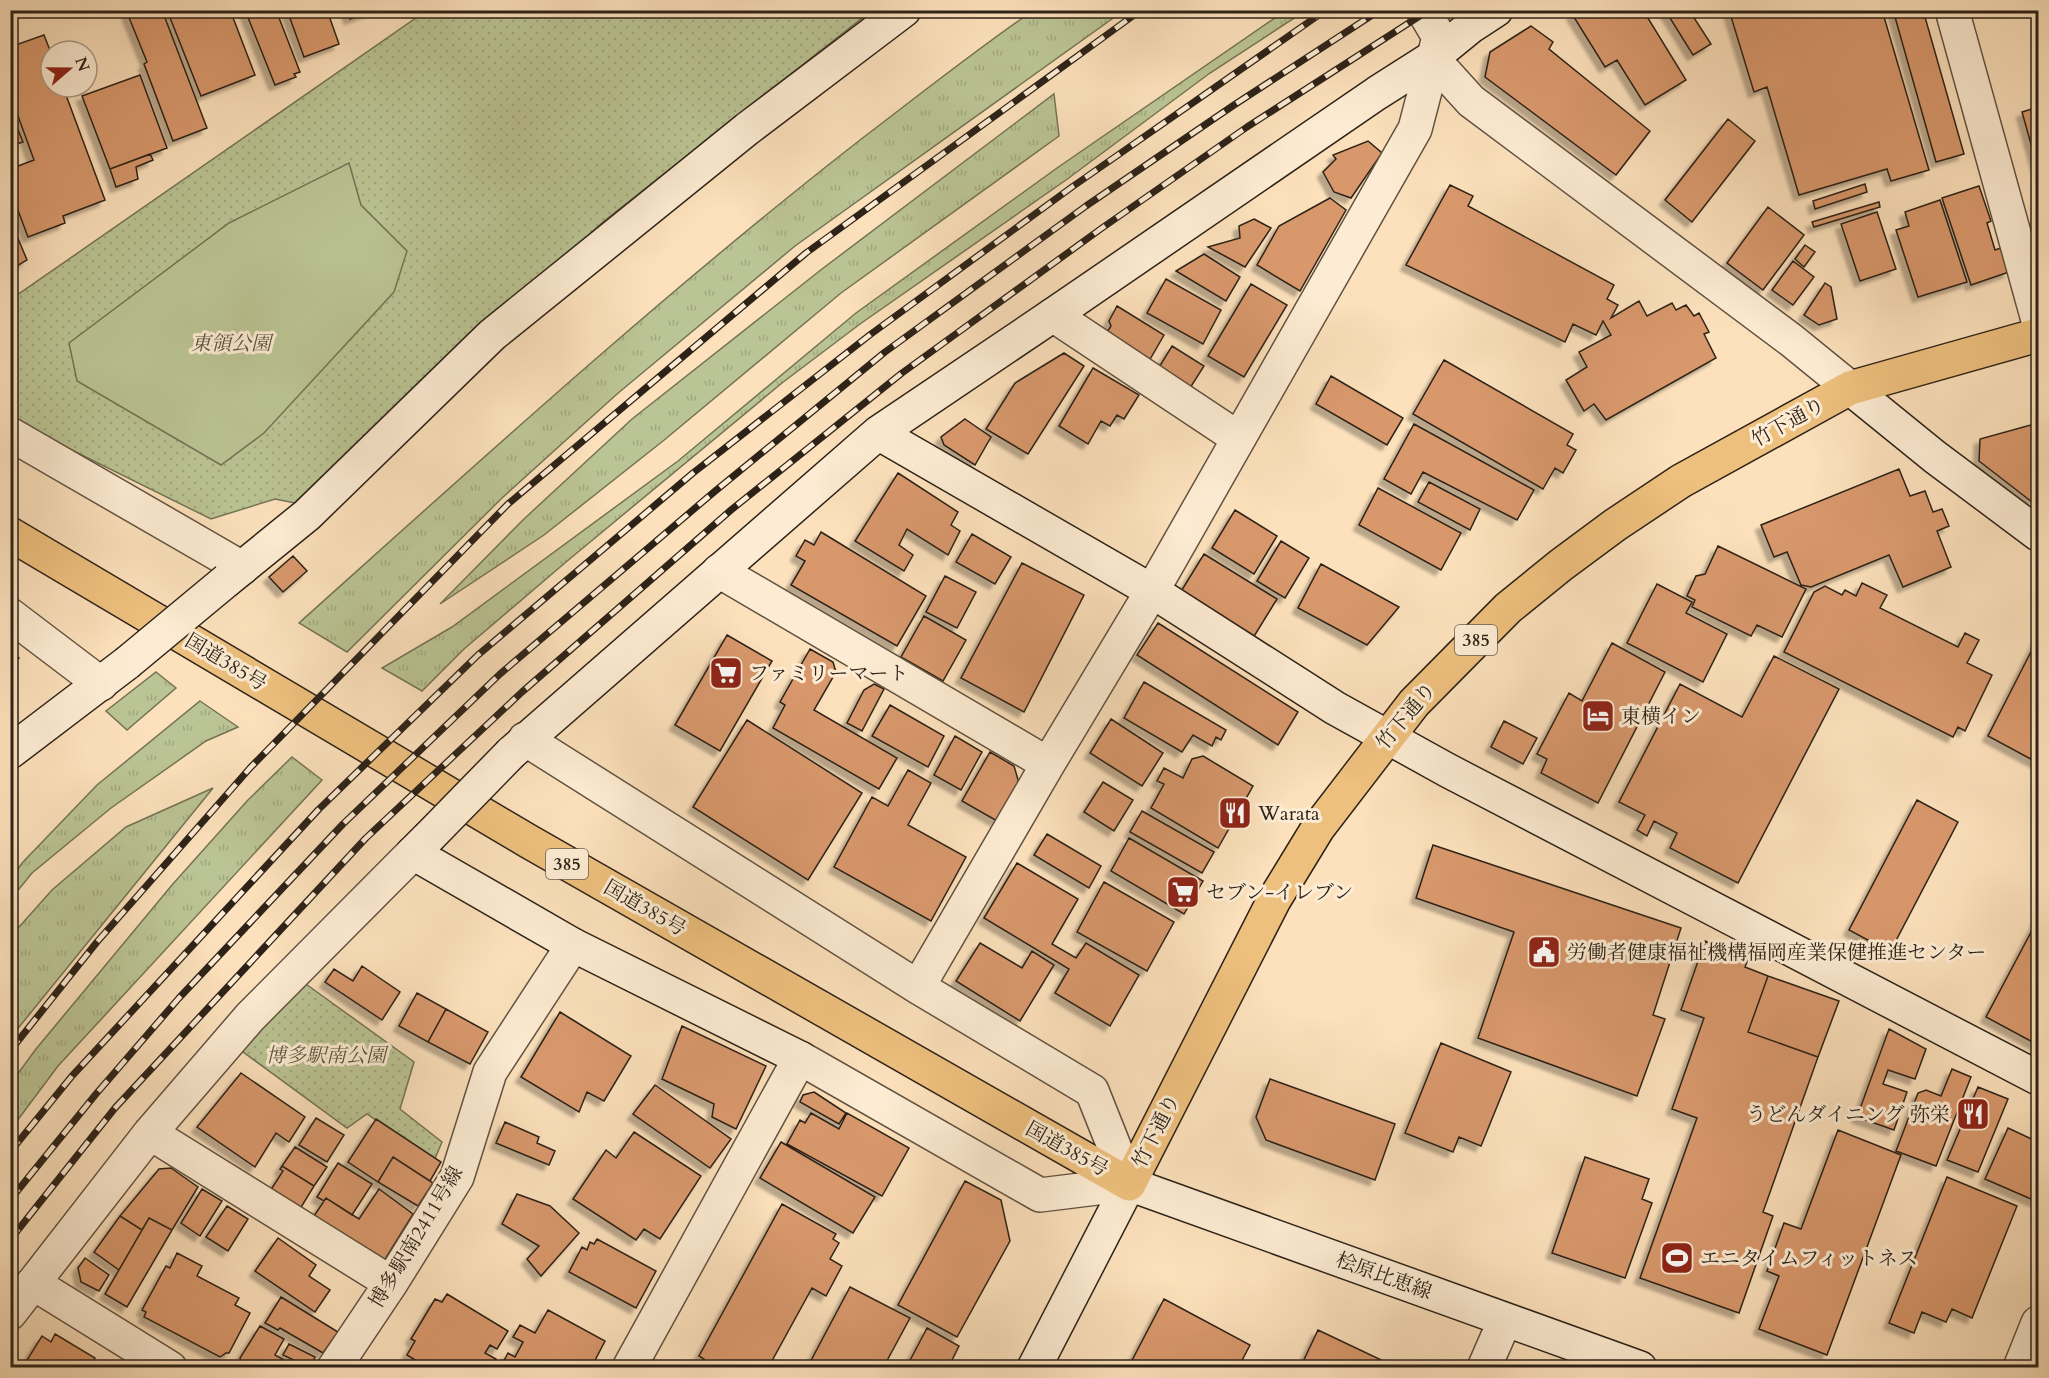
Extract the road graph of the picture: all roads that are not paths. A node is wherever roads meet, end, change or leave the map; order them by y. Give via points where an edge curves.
1 (904, 10) edge
2 (1424, 10) edge
3 (1496, 10) edge
4 (1953, 10) edge
5 (1432, 58) junction
6 (1053, 315) junction
7 (2038, 320) edge
8 (2038, 334) edge
9 (1850, 388) junction
10 (878, 433) junction
11 (10, 434) edge
12 (1238, 438) junction
13 (10, 534) edge
14 (2038, 534) edge
15 (719, 571) junction
16 (234, 574) junction
17 (1152, 591) junction
18 (10, 615) edge
19 (101, 684) junction
20 (1388, 737) junction
21 (518, 746) junction
22 (10, 752) edge
23 (1047, 764) junction
24 (420, 846) junction
25 (573, 945) junction
26 (918, 987) junction
27 (800, 1058) junction
28 (2038, 1078) edge
29 (150, 1133) junction
30 (1129, 1184) junction
31 (33, 1283) junction
32 (391, 1283) junction
33 (10, 1313) edge
34 (1505, 1320) junction
35 (2038, 1323) edge
36 (170, 1368) edge
37 (334, 1368) edge
38 (629, 1368) edge
39 (1034, 1368) edge
40 (1484, 1368) edge
41 (1640, 1368) edge
42 (2020, 1368) edge

1 - 16 street via 747,129 492,335 307,515
2 - 5 street via 1439,37
3 - 5 street
4 - 7 street
5 - 6 street
5 - 9 street via 1472,101
5 - 12 street via 1415,129
6 - 10 street
6 - 12 street
8 - 9 highway, 竹下通り / 385
9 - 14 street via 1935,458
9 - 20 highway, 竹下通り / 385 via 1681,481 1560,565 1449,666
10 - 15 street
10 - 17 street
11 - 16 street
12 - 17 street
13 - 30 highway, 国道385号 / 385 via 528,841
15 - 21 street
15 - 23 street
16 - 19 street, bridge
17 - 20 street via 1325,702
17 - 23 street
18 - 19 street
19 - 22 street
20 - 28 street
20 - 30 highway, 竹下通り / 385 via 1318,828 1274,900
21 - 24 street, bridge
21 - 26 street
23 - 26 street
24 - 25 street
24 - 29 street via 250,1017
25 - 27 street
25 - 32 street, 博多駅南2411号線 via 490,1072 457,1177
26 - 30 street via 1092,1091
27 - 30 street via 1040,1195
27 - 38 street
29 - 31 street
29 - 32 street
30 - 34 street, 桧原比恵線
30 - 39 street, 竹下通り
31 - 33 street
31 - 36 street
32 - 37 street, 博多駅南2411号線
34 - 40 street
34 - 41 street, 桧原比恵線
35 - 42 street

